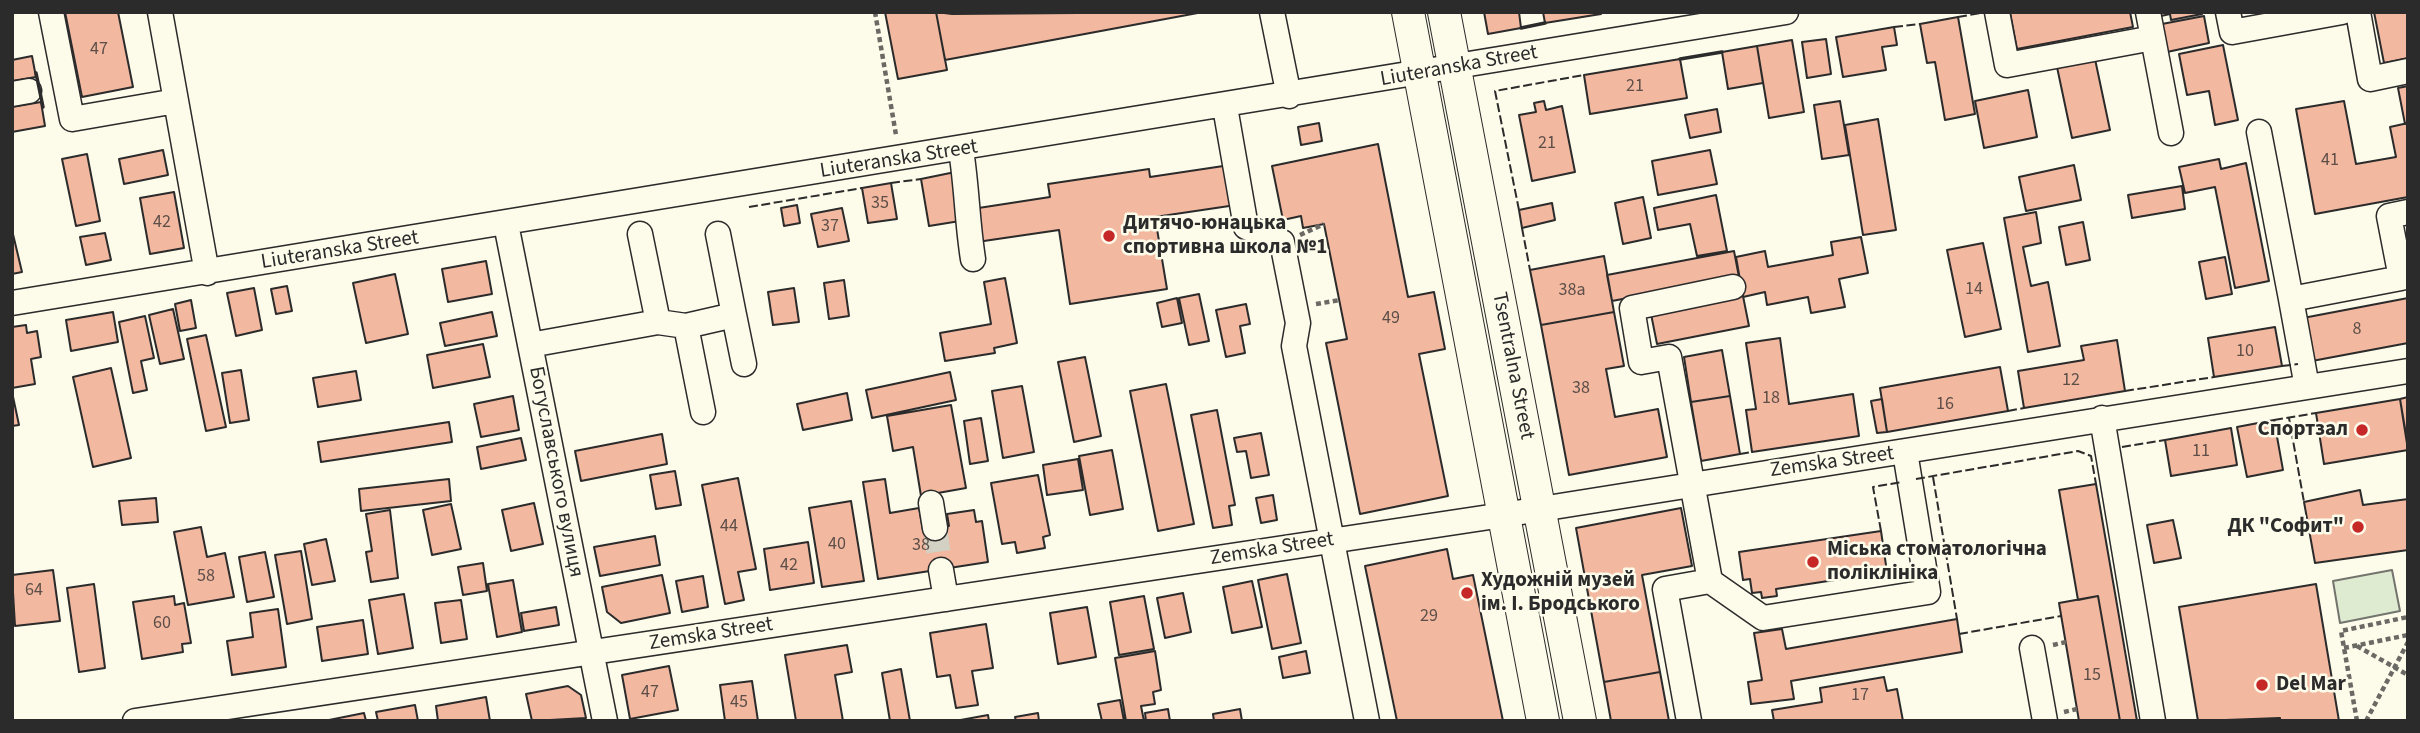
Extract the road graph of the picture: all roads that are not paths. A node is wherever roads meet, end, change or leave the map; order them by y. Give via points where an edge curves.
1 (51, 12) edge
2 (160, 12) edge
3 (1272, 12) edge
4 (1408, 12) edge
5 (1444, 12) edge
6 (1786, 12) edge
7 (1997, 12) edge
8 (2147, 12) edge
9 (2228, 12) edge
10 (2342, 12) edge
11 (2358, 12) edge
12 (2152, 38) junction
13 (1455, 67) junction
14 (2408, 71) edge
15 (1420, 73) junction
16 (1289, 96) junction
17 (176, 101) junction
18 (1225, 107) junction
19 (2259, 132) dead end
20 (2171, 133) dead end
21 (961, 150) junction
22 (2408, 212) edge
23 (506, 224) junction
24 (639, 234) dead end
25 (718, 234) dead end
26 (973, 259) dead end
27 (207, 273) junction
28 (1733, 288) dead end
29 (2291, 299) junction
30 (12, 303) edge
31 (734, 316) junction
32 (658, 322) junction
33 (686, 326) junction
34 (530, 345) junction
35 (744, 365) dead end
36 (2408, 372) edge
37 (2307, 387) junction
38 (704, 412) dead end
39 (2102, 418) junction
40 (1905, 452) junction
41 (1692, 484) junction
42 (931, 503) dead end
43 (1539, 509) junction
44 (1503, 515) junction
45 (935, 528) tunnel mouth
46 (1332, 541) junction
47 (941, 569) tunnel mouth
48 (1710, 581) junction
49 (946, 599) junction
50 (2032, 648) dead end
51 (592, 653) junction
52 (135, 721) edge
53 (605, 721) edge
54 (1367, 721) edge
55 (1543, 721) edge
56 (1580, 721) edge
57 (1689, 721) edge
58 (2045, 721) edge
59 (2153, 721) edge

1 - 17 street via 72,119
2 - 17 street
3 - 16 street
4 - 15 main road, Tsentralna Street
5 - 13 main road, Tsentralna Street
6 - 13 street, Liuteranska Street
7 - 12 street via 2007,65
8 - 12 street
9 - 10 street via 2232,32
11 - 14 street via 2370,79
12 - 20 street
13 - 15 street, Liuteranska Street
13 - 43 main road, Tsentralna Street
15 - 16 street, Liuteranska Street
15 - 44 main road, Tsentralna Street
16 - 18 street, Liuteranska Street
17 - 27 street
18 - 21 street, Liuteranska Street
18 - 46 street via 1246,227 1282,242 1298,323 1294,346
19 - 29 street
21 - 23 street, Liuteranska Street
21 - 26 street
22 - 29 street via 2389,216 2401,278
23 - 27 street, Liuteranska Street
23 - 34 street, Богуславського вулиця
24 - 32 street
25 - 31 street
27 - 30 street, Liuteranska Street
28 - 41 street via 1632,309 1641,362 1669,357
29 - 37 street
31 - 33 street
31 - 35 street
32 - 33 street
32 - 34 street
33 - 38 street
34 - 51 street, Богуславського вулиця
36 - 37 street, Zemska Street
37 - 39 street, Zemska Street
39 - 40 street, Zemska Street
39 - 59 street
40 - 41 street, Zemska Street
40 - 48 street via 1928,592 1763,618
41 - 43 street, Zemska Street
41 - 48 street
42 - 45 street
43 - 44 street, Zemska Street
43 - 56 main road, Tsentralna Street
44 - 46 street, Zemska Street
44 - 55 main road, Tsentralna Street
46 - 49 street, Zemska Street
46 - 54 street
47 - 49 street
48 - 57 street via 1665,589
49 - 51 street, Zemska Street
50 - 58 street
51 - 52 street, Zemska Street
51 - 53 street, Богуславського вулиця

